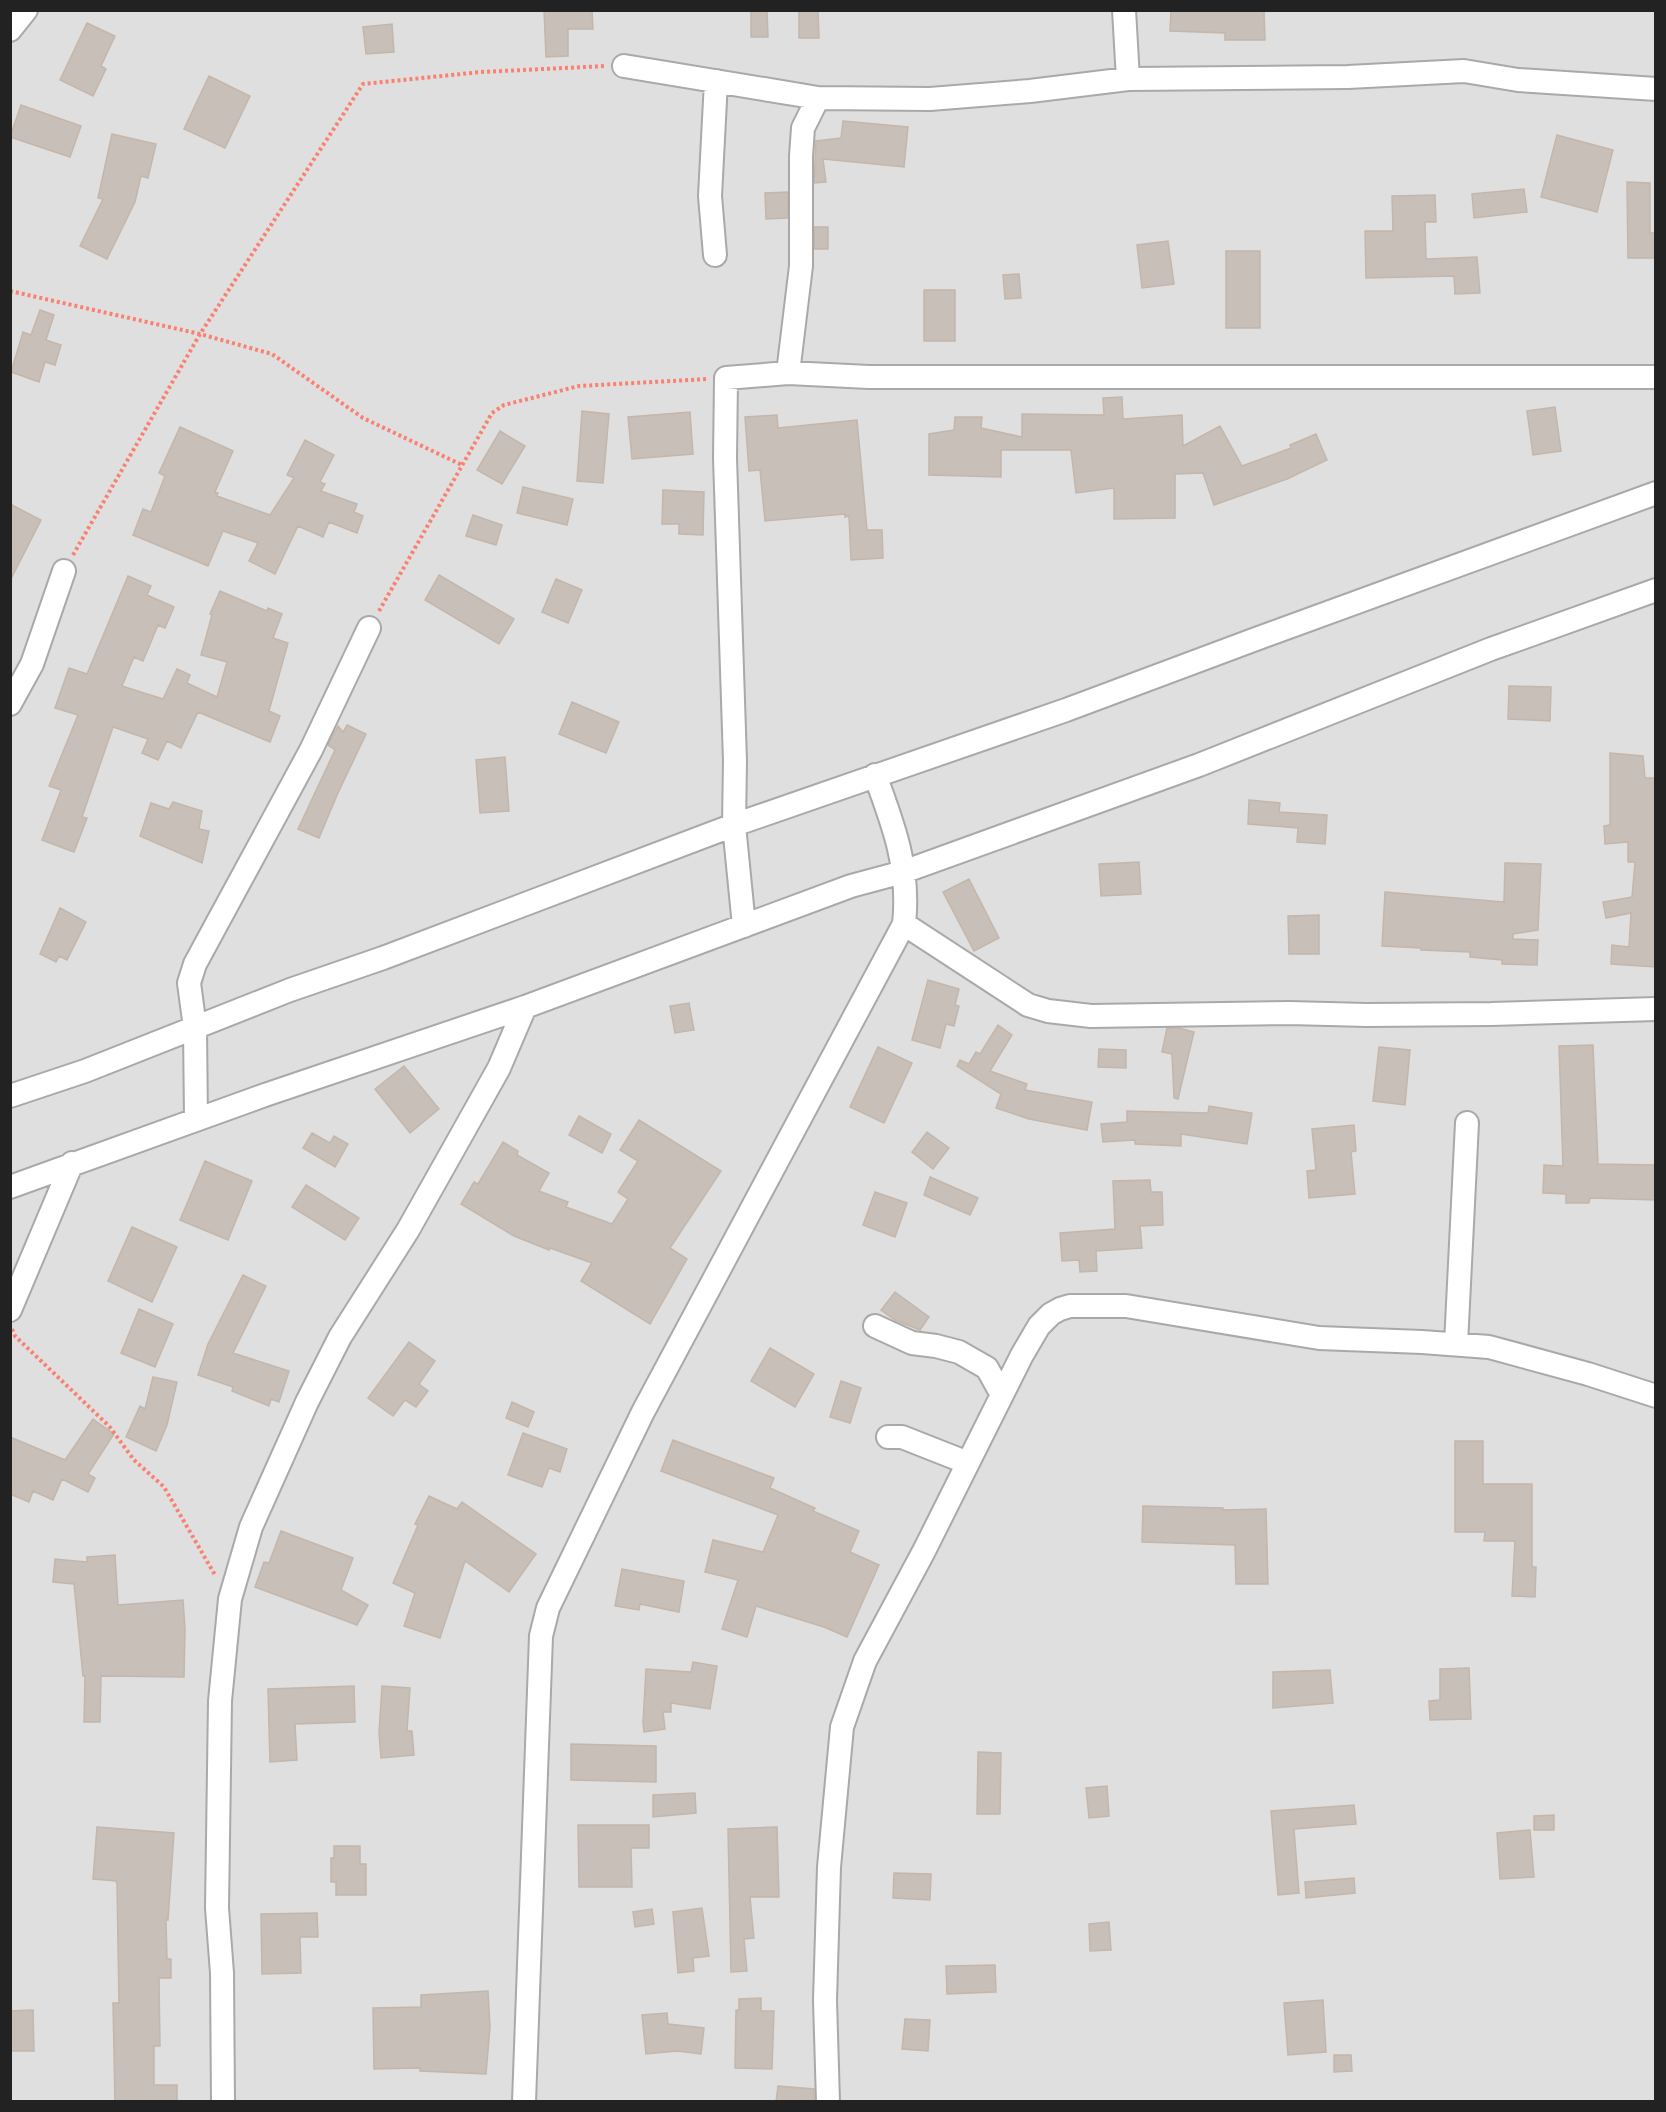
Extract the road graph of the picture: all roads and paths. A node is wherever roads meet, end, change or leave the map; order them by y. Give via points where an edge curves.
1 (26, 10) edge
2 (1124, 10) edge
3 (10, 30) edge
4 (624, 66) joint
5 (1128, 79) junction
6 (716, 81) junction
7 (1656, 89) edge
8 (818, 98) junction
9 (715, 255) dead end
10 (10, 291) edge
11 (200, 334) junction
12 (788, 373) junction
13 (1656, 377) edge
14 (726, 378) junction
15 (462, 465) junction
16 (1656, 493) edge
17 (64, 571) joint
18 (1656, 590) edge
19 (369, 628) joint
20 (10, 704) edge
21 (875, 775) junction
22 (734, 825) junction
23 (903, 872) junction
24 (904, 924) junction
25 (744, 926) junction
26 (525, 1007) junction
27 (1656, 1009) edge
28 (195, 1028) junction
29 (10, 1096) edge
30 (196, 1119) junction
31 (1467, 1123) dead end
32 (72, 1163) junction
33 (10, 1186) edge
34 (10, 1310) edge
35 (10, 1325) edge
36 (875, 1326) dead end
37 (1456, 1344) junction
38 (1002, 1395) junction
39 (1656, 1396) edge
40 (888, 1437) dead end
41 (968, 1463) junction
42 (230, 1599) junction
43 (223, 2102) edge
44 (524, 2102) edge
45 (828, 2102) edge

1 - 3 street
2 - 5 street
4 - 6 street
4 - 11 path via 481,72 363,84
5 - 7 street via 1348,77 1464,70 1518,80
5 - 8 street via 930,99
6 - 8 street
6 - 9 street via 710,196
8 - 12 street via 803,128 801,266
10 - 11 path
11 - 15 path via 272,354 363,418
11 - 17 path
12 - 13 street via 869,377
12 - 14 street
14 - 15 path via 579,386 504,405 492,413
14 - 22 street
15 - 19 path
16 - 21 street via 1066,710
17 - 20 street via 32,664
18 - 23 street via 1491,649 1199,765
19 - 28 street via 311,750 195,964 189,983
21 - 22 street
21 - 23 street via 895,828
22 - 25 street
22 - 28 street
23 - 24 street
23 - 25 street via 851,886
24 - 27 street via 1028,1005 1091,1017
24 - 44 street via 643,1412 548,1608 539,1664
25 - 26 street
26 - 30 street
26 - 42 street via 499,1068 408,1230 340,1336 307,1402 251,1527
28 - 29 street
28 - 30 street
30 - 32 street
31 - 37 street
32 - 33 street
32 - 34 street
35 - 42 path via 15,1336 109,1426 134,1460 164,1487
36 - 38 street via 912,1343 959,1352 987,1368
37 - 38 street via 1319,1338 1126,1306 1070,1306 1051,1314 1039,1326
37 - 39 street via 1489,1347
38 - 41 street
40 - 41 street via 902,1437
41 - 45 street via 865,1661 842,1727 829,1867 825,2000
42 - 43 street via 220,1701 217,1908

